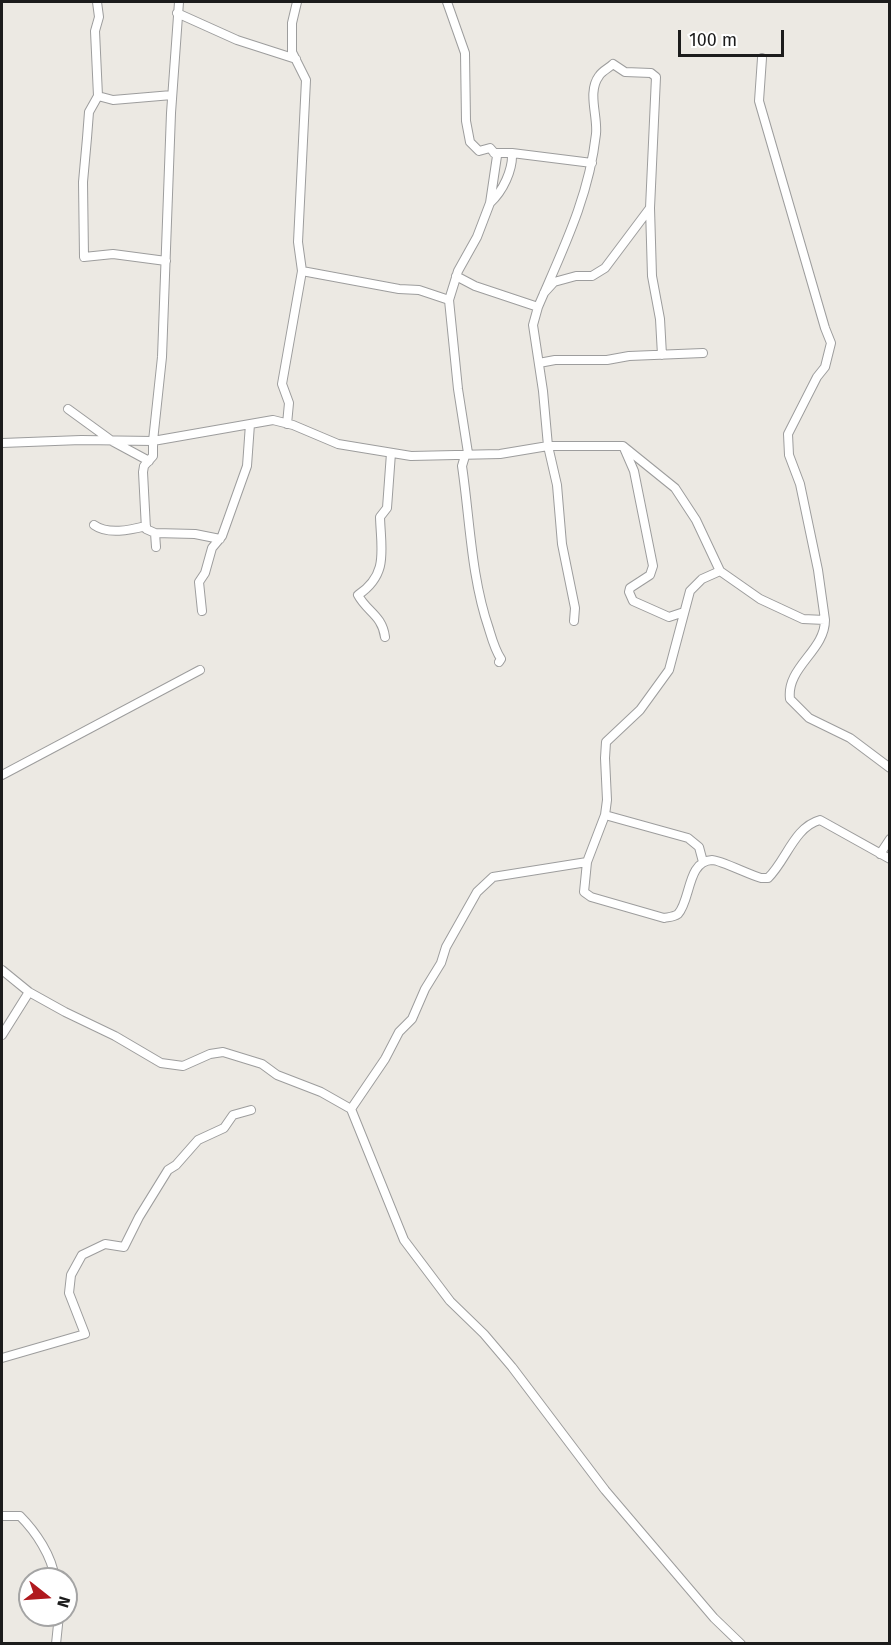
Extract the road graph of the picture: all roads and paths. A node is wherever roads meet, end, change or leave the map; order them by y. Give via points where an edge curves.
1 (97, 2) edge
2 (179, 2) edge
3 (297, 2) edge
4 (447, 2) edge
5 (177, 13) junction
6 (762, 58) dead end
7 (296, 59) junction
8 (172, 95) junction
9 (98, 96) junction
10 (494, 153) junction
11 (512, 153) junction
12 (592, 163) junction
13 (490, 203) junction
14 (650, 208) junction
15 (166, 261) junction
16 (302, 271) junction
17 (456, 276) junction
18 (544, 293) junction
19 (449, 300) junction
20 (538, 307) junction
21 (703, 353) dead end
22 (662, 355) junction
23 (539, 363) junction
24 (68, 409) dead end
25 (250, 424) junction
26 (286, 424) junction
27 (112, 441) junction
28 (153, 441) junction
29 (2, 443) edge
30 (548, 446) junction
31 (623, 446) junction
32 (391, 453) junction
33 (468, 453) junction
34 (149, 461) junction
35 (94, 525) dead end
36 (146, 526) junction
37 (155, 532) junction
38 (220, 539) junction
39 (156, 547) dead end
40 (720, 571) junction
41 (202, 611) dead end
42 (684, 612) junction
43 (825, 620) junction
44 (574, 621) dead end
45 (385, 637) dead end
46 (499, 662) dead end
47 (200, 670) dead end
48 (890, 768) edge
49 (2, 775) edge
50 (605, 815) junction
51 (890, 839) edge
52 (880, 854) junction
53 (890, 859) edge
54 (587, 862) junction
55 (703, 862) junction
56 (2, 970) edge
57 (29, 992) junction
58 (2, 1035) edge
59 (351, 1109) junction
60 (251, 1110) dead end
61 (2, 1358) edge
62 (2, 1516) edge
63 (53, 1567) edge
64 (58, 1627) edge
65 (56, 1644) edge
66 (741, 1644) edge

1 - 9 street
2 - 5 street
3 - 7 street via 292,23 292,52
4 - 10 street via 465,53 470,142 479,151 490,148
5 - 7 street via 237,40
5 - 8 street
6 - 43 street via 759,101 831,343 825,367 788,434 789,455 800,484
7 - 16 street via 306,80 298,242
8 - 9 street via 112,100
8 - 15 street
9 - 15 street via 89,112 87,129 84,257 114,254
10 - 11 street
10 - 13 street via 497,156
11 - 12 street
11 - 13 street via 499,195
12 - 14 street via 596,131 593,93 598,76 613,64 625,72 651,73 656,77
12 - 18 street via 582,202
13 - 17 street
14 - 18 street via 605,267 592,276 554,282
14 - 22 street via 652,276
15 - 28 street
16 - 19 street via 419,290
16 - 26 street via 282,384 289,403
17 - 19 street
17 - 20 street
18 - 20 street
19 - 33 street
20 - 23 street via 533,325
21 - 22 street
22 - 23 street
23 - 30 street
24 - 27 street
25 - 26 street via 273,420
25 - 28 street
25 - 38 street via 247,466
26 - 32 street via 338,444
27 - 28 street
27 - 29 street
27 - 34 street
28 - 34 street
30 - 31 street
30 - 33 street via 500,454
30 - 44 street via 557,485
31 - 40 street via 675,488 696,520
31 - 42 street via 634,471 653,566 650,575 630,588 630,596 669,617
32 - 33 street
32 - 45 street via 387,508 380,517 378,577 358,595 384,627
33 - 46 street via 462,466 479,593
34 - 36 street via 143,472
35 - 36 street via 115,530
36 - 37 street
37 - 38 street
37 - 39 street
38 - 41 street via 212,548 199,582
40 - 42 street via 696,583
40 - 43 street via 760,599 804,619
42 - 50 street via 669,670 640,710 606,742
43 - 48 street via 818,644 793,676 790,699 809,718 850,738
47 - 49 street
50 - 54 street
50 - 55 street via 688,838 699,847
51 - 52 street
52 - 53 street
52 - 55 street via 820,820 811,822 801,832 768,878 713,860
54 - 55 street via 584,892 664,918 678,914 696,869
54 - 59 street via 487,880 446,947 412,1019 399,1032
56 - 57 street
57 - 58 street
57 - 59 street via 161,1063 183,1066 223,1052 262,1064 277,1075
59 - 66 street via 404,1240 450,1301 512,1367 605,1490 714,1618
60 - 61 street via 233,1115 224,1128 198,1140 168,1170 124,1246 105,1244 82,1256 71,1275 69,1293 85,1334
62 - 63 street via 20,1516 31,1527
64 - 65 street

